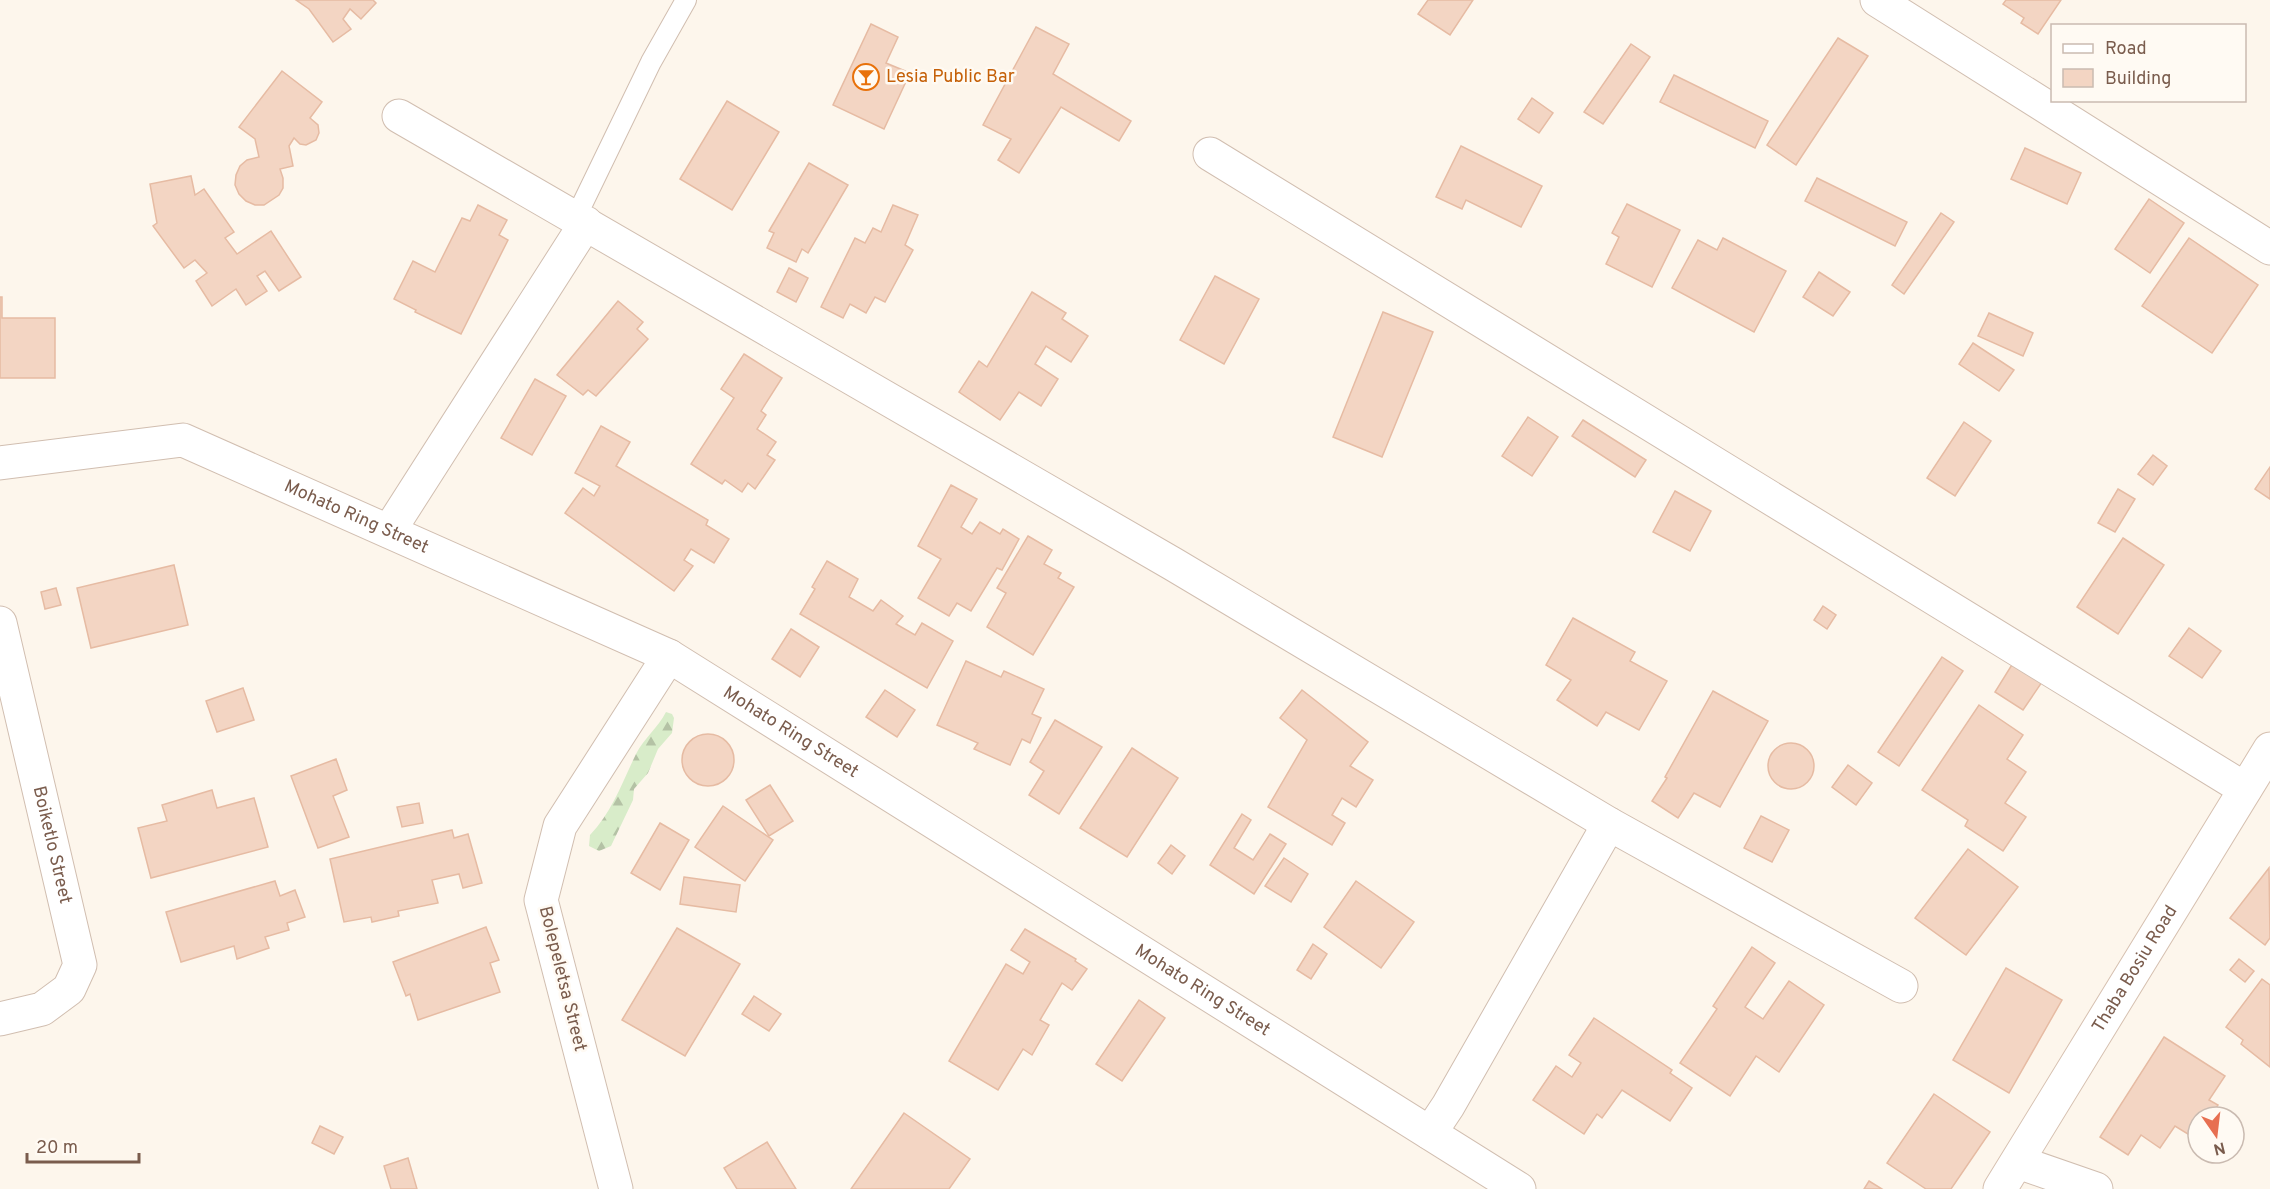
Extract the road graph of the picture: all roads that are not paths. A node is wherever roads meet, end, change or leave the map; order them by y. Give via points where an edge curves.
1 (686, 0) edge
2 (1877, 0) edge
3 (399, 116) dead end
4 (1210, 154) dead end
5 (581, 220) junction
6 (2270, 248) edge
7 (0, 463) edge
8 (389, 531) junction
9 (0, 623) edge
10 (669, 656) junction
11 (2269, 755) edge
12 (2245, 789) junction
13 (1609, 824) junction
14 (1901, 986) dead end
15 (0, 1019) edge
16 (1430, 1133) junction
17 (2018, 1162) junction
18 (616, 1189) edge
19 (1519, 1189) edge
20 (2000, 1189) edge
21 (2096, 1189) edge

1 - 5 lane via 651,62
2 - 6 street
3 - 5 street
4 - 12 street
5 - 8 street
5 - 13 street via 1173,564
7 - 8 street, Mohato Ring Street via 183,440
8 - 10 street, Mohato Ring Street
9 - 15 street, Boiketlo Street via 80,965 69,989 42,1009
10 - 16 street, Mohato Ring Street
10 - 18 street, Bolepeletsa Street via 560,826 541,900
11 - 12 street, Thaba Bosiu Road
12 - 17 street, Thaba Bosiu Road
13 - 14 street
13 - 16 street
16 - 19 street, Mohato Ring Street
17 - 20 street, Thaba Bosiu Road
17 - 21 street

